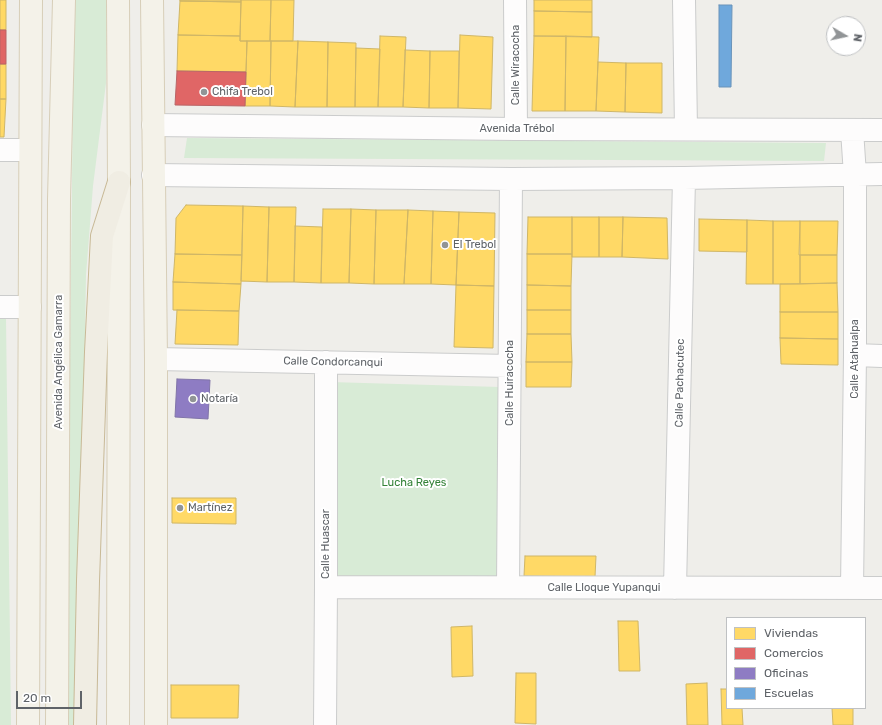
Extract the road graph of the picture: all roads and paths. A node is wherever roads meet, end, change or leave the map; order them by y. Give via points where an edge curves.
1 (31, 0) edge
2 (64, 0) edge
3 (118, 0) edge
4 (152, 0) edge
5 (515, 0) edge
6 (684, 0) edge
7 (153, 125) junction
8 (516, 129) junction
9 (686, 129) junction
10 (852, 130) junction
11 (882, 130) edge
12 (0, 150) edge
13 (30, 150) junction
14 (882, 174) edge
15 (153, 175) junction
16 (854, 175) junction
17 (684, 178) junction
18 (511, 179) junction
19 (119, 182) junction
20 (59, 199) junction
21 (0, 307) edge
22 (30, 307) junction
23 (855, 355) junction
24 (882, 356) edge
25 (156, 359) junction
26 (326, 362) junction
27 (510, 366) junction
28 (326, 587) junction
29 (508, 587) junction
30 (675, 588) junction
31 (852, 588) junction
32 (882, 588) edge
33 (28, 725) edge
34 (57, 725) edge
35 (85, 725) edge
36 (118, 725) edge
37 (156, 725) edge
38 (325, 725) edge

1 - 13 main road
2 - 20 main road, Avenida Angélica Gamarra
3 - 19 main road
4 - 7 main road
5 - 8 street, Calle Wiracocha
6 - 9 street
7 - 8 street, Avenida Trébol
7 - 15 main road
8 - 9 street, Avenida Trébol
9 - 10 street, Avenida Trébol
10 - 11 street, Avenida Trébol
10 - 16 street, Calle Atahualpa
12 - 13 street
13 - 20 main road
13 - 22 main road
14 - 16 street
15 - 18 street
15 - 25 main road
16 - 17 street
16 - 23 street, Calle Atahualpa
17 - 18 street
17 - 30 street, Calle Pachacutec
18 - 27 street, Calle Huiracocha
19 - 35 highway via 102,236 88,581
19 - 36 main road
20 - 34 main road, Avenida Angélica Gamarra
21 - 22 street
22 - 33 main road
23 - 24 street
23 - 31 street, Calle Atahualpa
25 - 26 street, Calle Condorcanqui
25 - 37 main road
26 - 27 street, Calle Condorcanqui
26 - 28 street, Calle Huascar
27 - 29 street, Calle Huiracocha
28 - 29 street, Calle Lloque Yupanqui
28 - 38 street, Calle Huascar
29 - 30 street, Calle Lloque Yupanqui
30 - 31 street, Calle Lloque Yupanqui
31 - 32 street, Calle Lloque Yupanqui

